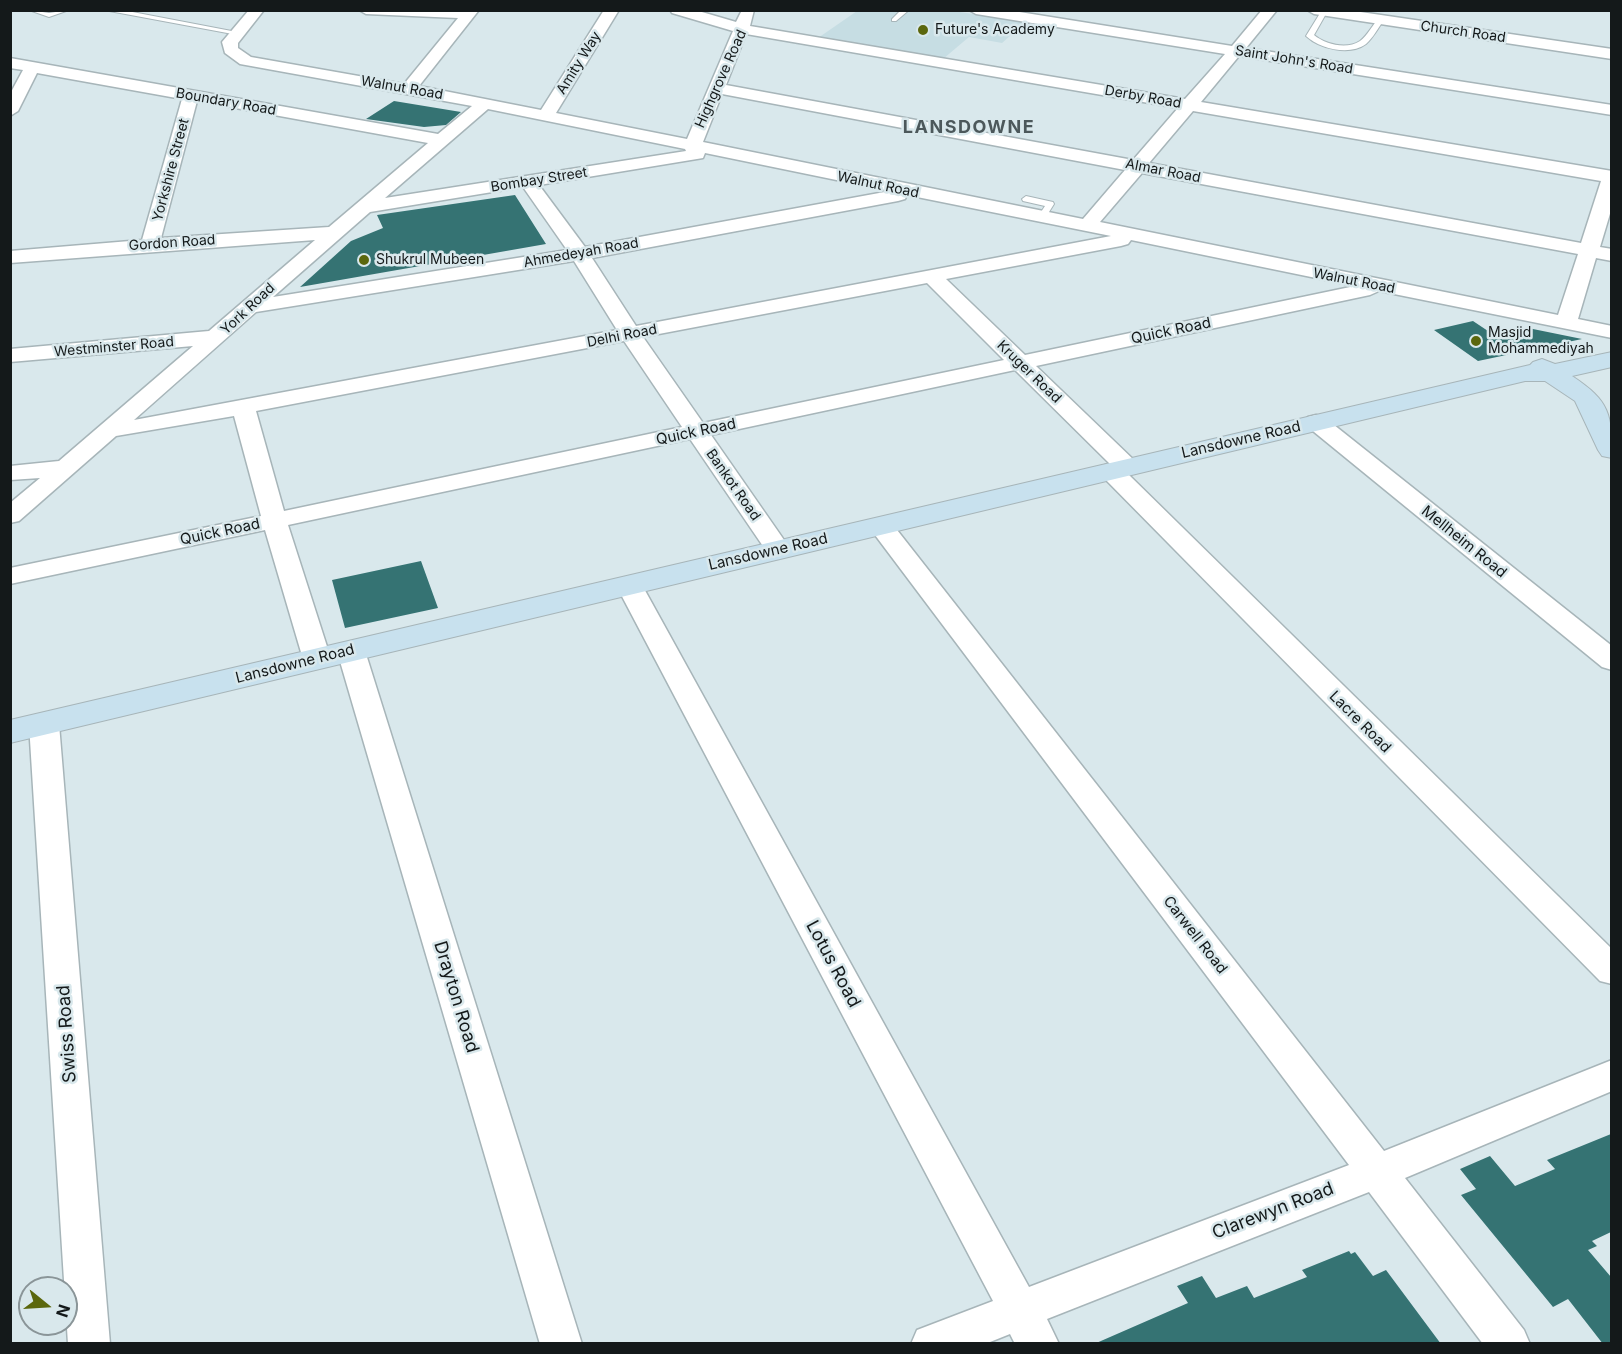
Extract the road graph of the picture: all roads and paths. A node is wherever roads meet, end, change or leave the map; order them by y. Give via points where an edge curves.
1 (32, 10) edge
2 (66, 10) edge
3 (107, 10) edge
4 (257, 10) edge
5 (366, 10) edge
6 (612, 10) edge
7 (677, 10) edge
8 (749, 10) edge
9 (906, 10) edge
10 (976, 10) edge
11 (1270, 10) edge
12 (1319, 11) edge
13 (471, 12) edge
14 (894, 20) dead end
15 (1380, 20) junction
16 (743, 29) junction
17 (238, 33) junction
18 (1236, 51) junction
19 (1611, 54) edge
20 (10, 63) edge
21 (32, 67) junction
22 (715, 88) junction
23 (408, 89) junction
24 (191, 95) junction
25 (485, 104) junction
26 (1191, 105) junction
27 (1611, 110) edge
28 (10, 111) edge
29 (546, 116) junction
30 (441, 140) junction
31 (692, 147) junction
32 (714, 151) junction
33 (1138, 166) junction
34 (1611, 177) edge
35 (528, 182) junction
36 (912, 192) junction
37 (1026, 199) dead end
38 (365, 207) junction
39 (1041, 218) junction
40 (1086, 227) junction
41 (333, 232) junction
42 (1135, 237) junction
43 (150, 245) junction
44 (1589, 250) junction
45 (580, 254) junction
46 (1611, 255) edge
47 (10, 257) edge
48 (931, 276) junction
49 (1381, 287) junction
50 (249, 307) junction
51 (1572, 325) junction
52 (630, 334) junction
53 (217, 338) junction
54 (1610, 346) edge
55 (10, 356) edge
56 (1020, 363) junction
57 (1553, 367) junction
58 (243, 406) junction
59 (1611, 408) edge
60 (1316, 423) junction
61 (108, 430) junction
62 (697, 432) junction
63 (1611, 450) edge
64 (66, 468) junction
65 (1119, 469) junction
66 (10, 473) edge
67 (10, 516) edge
68 (275, 520) junction
69 (881, 526) junction
70 (778, 550) junction
71 (10, 576) edge
72 (629, 585) junction
73 (351, 651) junction
74 (318, 659) junction
75 (1611, 661) edge
76 (44, 724) junction
77 (10, 732) edge
78 (1611, 971) edge
79 (1611, 1075) edge
80 (1377, 1172) junction
81 (1019, 1308) junction
82 (89, 1344) edge
83 (561, 1344) edge
84 (932, 1344) edge
85 (1038, 1344) edge
86 (1509, 1344) edge

1 - 2 lane via 53,15
3 - 17 lane
4 - 17 street
5 - 13 street
6 - 29 street, Amity Way
7 - 16 street, Derby Road
8 - 16 street, Highgrove Road
9 - 14 lane
10 - 18 street, Saint John's Road
11 - 18 street
12 - 15 street, Church Road
12 - 15 lane via 1310,36 1336,46 1362,43
13 - 23 street
15 - 19 street, Church Road
16 - 22 street, Highgrove Road
16 - 26 street, Derby Road
17 - 23 street, Walnut Road via 230,42 230,50 246,61
18 - 26 street
18 - 27 street, Saint John's Road
20 - 21 street, Boundary Road
21 - 24 street, Boundary Road
21 - 28 street
22 - 31 street, Highgrove Road
22 - 33 street, Almar Road
23 - 25 street, Walnut Road
24 - 30 street, Boundary Road
24 - 43 street, Yorkshire Street
25 - 29 street, Walnut Road
25 - 30 street, York Road
26 - 33 street
26 - 34 street, Derby Road
29 - 31 street, Walnut Road
30 - 38 street, York Road
31 - 32 street, Walnut Road
32 - 35 street, Bombay Street
32 - 36 street, Walnut Road
33 - 40 street
33 - 44 street, Almar Road
34 - 44 street
35 - 38 street, Bombay Street
35 - 45 street, Bankot Road
36 - 39 street, Walnut Road
36 - 45 street, Ahmedeyah Road
37 - 39 lane via 1050,204
38 - 41 street, York Road
39 - 40 street, Walnut Road
40 - 42 street, Walnut Road
41 - 43 street, Gordon Road
41 - 50 street, York Road
42 - 48 street, Delhi Road
42 - 49 street, Walnut Road
43 - 47 street, Gordon Road
44 - 46 street, Almar Road
44 - 51 street
45 - 50 street, Ahmedeyah Road
45 - 52 street, Bankot Road
48 - 52 street, Delhi Road
48 - 56 street, Kruger Road
49 - 51 street, Walnut Road
49 - 56 street, Quick Road
50 - 53 street, York Road
51 - 54 street, Walnut Road
52 - 58 street, Delhi Road
52 - 62 street, Bankot Road
53 - 55 street, Westminster Road
53 - 61 street, York Road
54 - 57 street, Lansdowne Road
56 - 62 street, Quick Road
56 - 65 street, Kruger Road
57 - 59 street via 1594,376
57 - 60 street, Lansdowne Road
57 - 63 street via 1586,397
58 - 61 street, Delhi Road
58 - 68 street
60 - 65 street, Lansdowne Road
60 - 75 street, Mellheim Road
61 - 64 street, York Road
62 - 68 street, Quick Road
62 - 70 street, Bankot Road
64 - 66 street
64 - 67 street, York Road
65 - 69 street, Lansdowne Road
65 - 78 street, Lacre Road
68 - 71 street, Quick Road
68 - 74 street
69 - 70 street, Lansdowne Road
69 - 80 street, Carwell Road
70 - 72 street, Lansdowne Road
72 - 73 street, Lansdowne Road
72 - 81 street, Lotus Road
73 - 74 street, Lansdowne Road
73 - 83 street, Drayton Road
74 - 76 street, Lansdowne Road
76 - 77 street, Lansdowne Road
76 - 82 street, Swiss Road
79 - 80 street, Clarewyn Road
80 - 81 street, Clarewyn Road
80 - 86 street, Carwell Road
81 - 84 street, Clarewyn Road
81 - 85 street, Lotus Road

